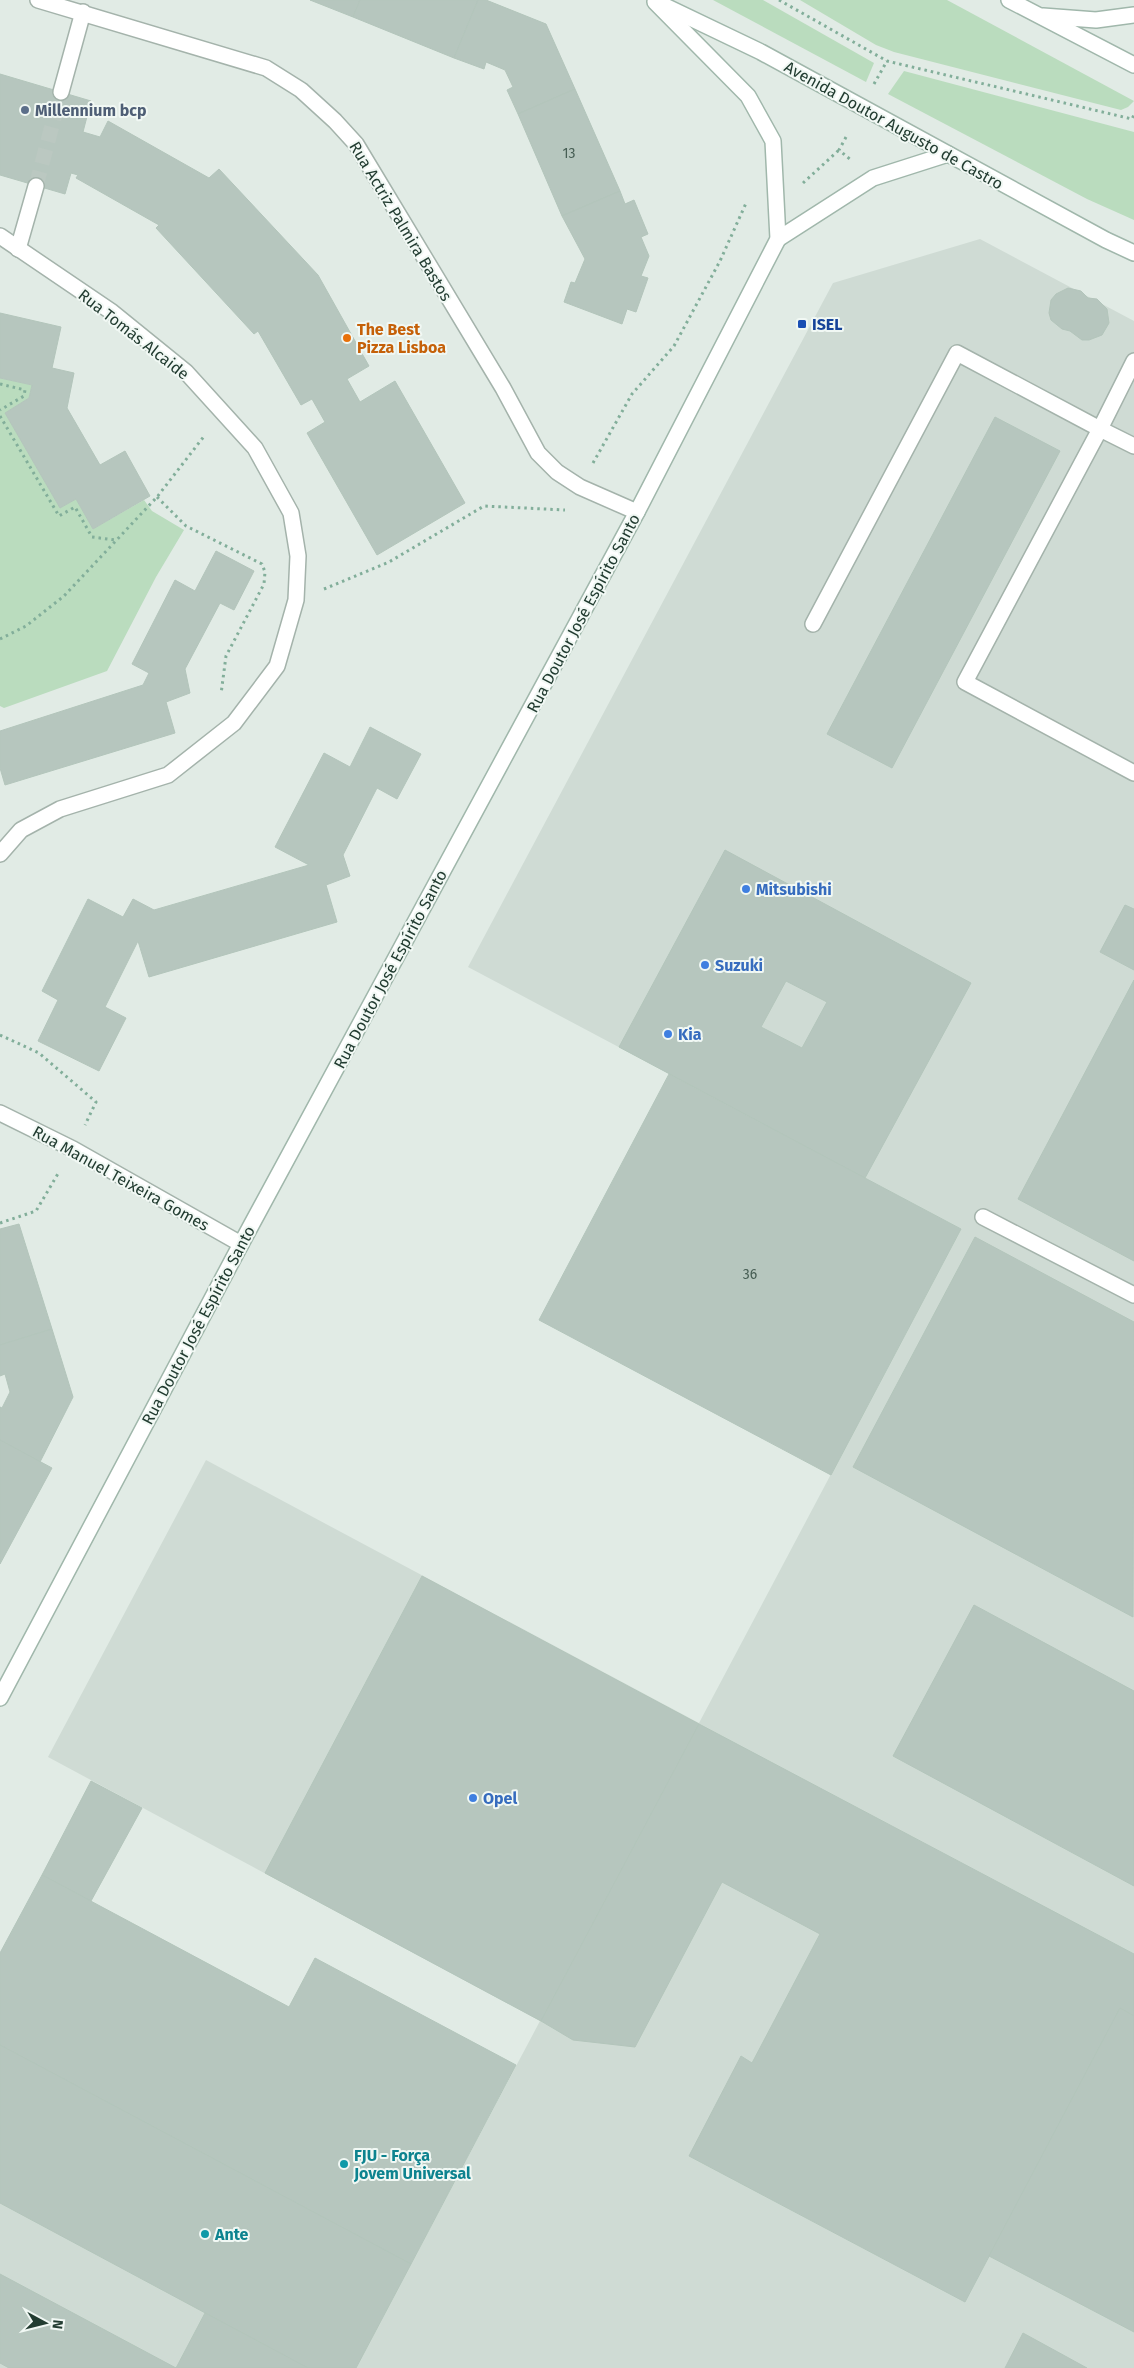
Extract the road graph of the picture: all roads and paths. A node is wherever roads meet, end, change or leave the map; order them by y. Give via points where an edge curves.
1 (38, 0) edge
2 (780, 0) edge
3 (1009, 0) edge
4 (654, 1) edge
5 (83, 12) junction
6 (1134, 15) edge
7 (1038, 16) junction
8 (888, 61) junction
9 (1134, 65) edge
10 (873, 86) dead end
11 (61, 92) tunnel mouth
12 (1134, 115) edge
13 (846, 137) dead end
14 (839, 150) junction
15 (948, 154) junction
16 (848, 158) dead end
17 (36, 186) tunnel mouth
18 (800, 186) dead end
19 (750, 195) dead end
20 (0, 236) edge
21 (778, 239) junction
22 (18, 250) junction
23 (1134, 253) edge
24 (1134, 360) edge
25 (0, 384) edge
26 (0, 410) edge
27 (222, 412) junction
28 (0, 416) edge
29 (1100, 429) junction
30 (1134, 446) edge
31 (591, 466) dead end
32 (157, 497) junction
33 (568, 510) dead end
34 (637, 512) junction
35 (115, 540) junction
36 (296, 600) junction
37 (813, 624) dead end
38 (0, 638) edge
39 (214, 739) junction
40 (1134, 773) edge
41 (0, 854) edge
42 (0, 1034) edge
43 (39, 1053) dead end
44 (0, 1113) edge
45 (36, 1211) dead end
46 (983, 1217) dead end
47 (0, 1223) edge
48 (241, 1244) junction
49 (1134, 1295) edge
50 (0, 1698) edge

1 - 5 street, Rua Actriz Palmira Bastos
2 - 8 path
3 - 7 street
4 - 15 street, Avenida Doutor Augusto de Castro via 761,52
4 - 21 street via 748,96 773,141
5 - 11 street
5 - 34 street, Rua Actriz Palmira Bastos via 266,68 301,90 356,144 503,388 538,453 557,472 580,487
6 - 7 street via 1096,20
7 - 9 street
8 - 10 path
8 - 12 path via 1132,119
13 - 14 path
14 - 16 path
14 - 18 path
15 - 21 street, Rua Doutor José Espírito Santo via 873,178
15 - 23 street, Avenida Doutor Augusto de Castro
17 - 22 street
19 - 31 path via 720,261 674,346 632,394
20 - 22 street, Rua Tomás Alcaide
21 - 34 street, Rua Doutor José Espírito Santo
22 - 27 street, Rua Tomás Alcaide via 112,312 186,372
24 - 29 street
25 - 26 path via 25,390 24,396
27 - 32 path
27 - 36 street, Rua Tomás Alcaide via 255,448 291,513 298,556
28 - 35 path via 59,516 75,507 92,537
29 - 30 street
29 - 37 street via 957,353
29 - 40 street via 965,682
32 - 35 path
32 - 39 path via 186,526 262,564 265,572 264,584 226,656
33 - 36 path via 484,506 389,562
34 - 48 street, Rua Doutor José Espírito Santo
35 - 38 path via 64,596 26,626
36 - 39 street, Rua Tomás Alcaide via 278,666 234,723
39 - 41 street, Rua Tomás Alcaide via 168,775 60,809 40,819 21,830
42 - 43 path
44 - 48 street, Rua Manuel Teixeira Gomes via 73,1149
45 - 47 path
46 - 49 street
48 - 50 street, Rua Doutor José Espírito Santo

